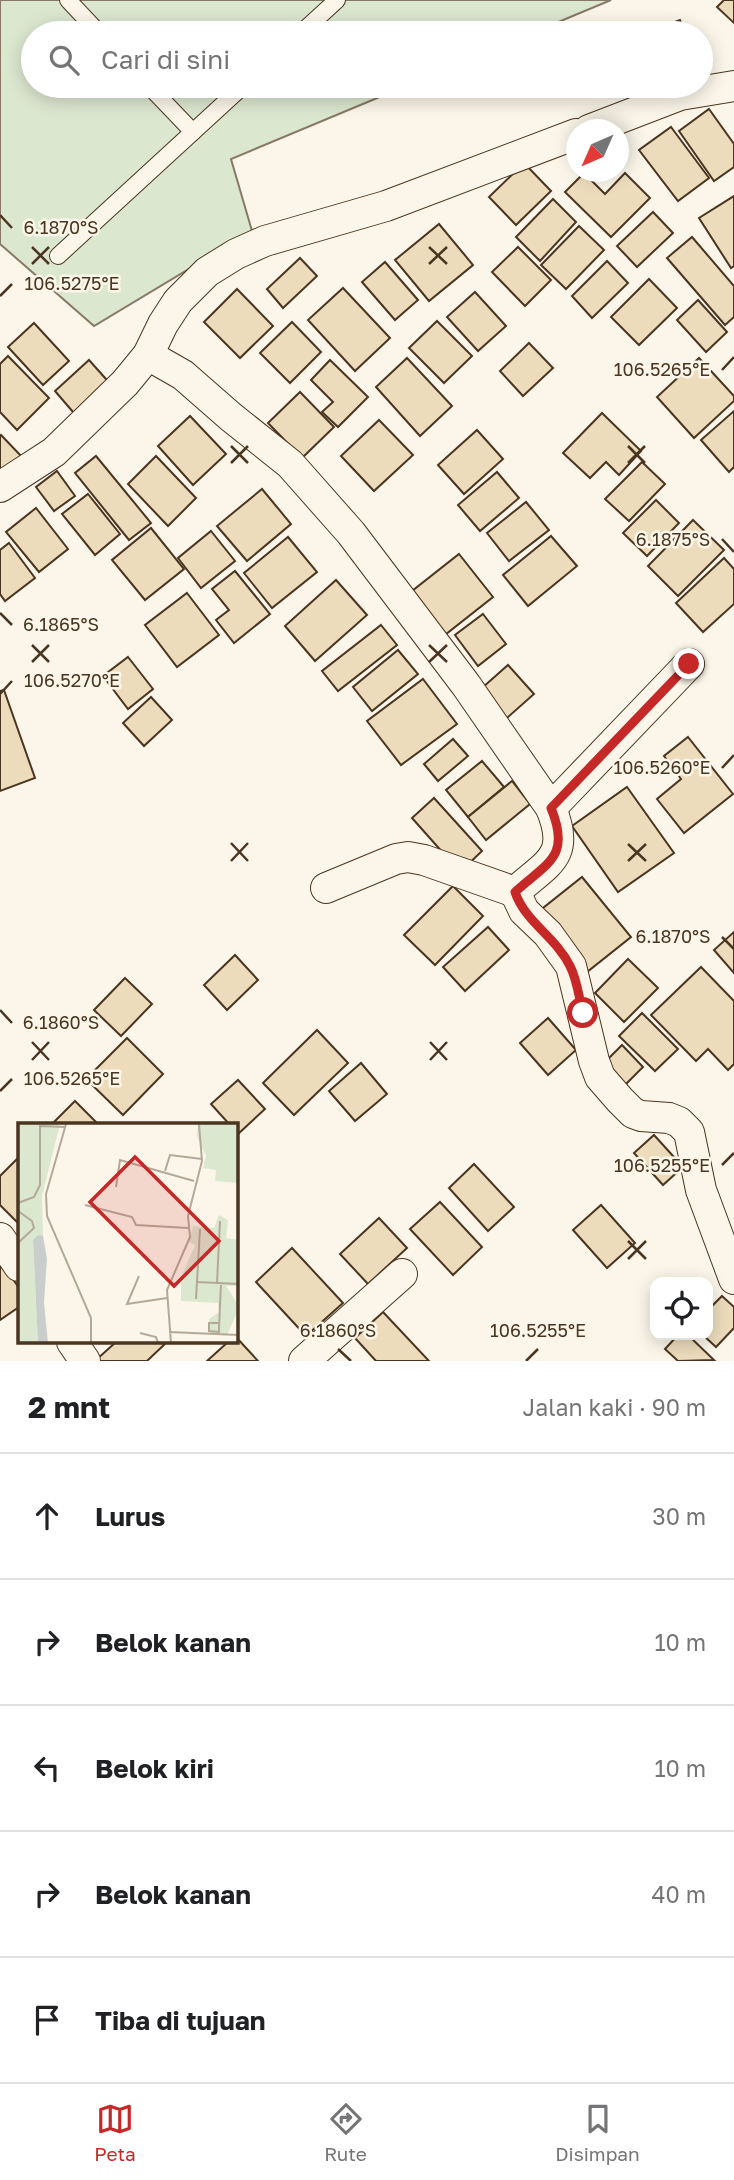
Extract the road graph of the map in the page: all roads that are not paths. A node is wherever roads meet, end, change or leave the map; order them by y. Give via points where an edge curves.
1 (68, 0) edge
2 (337, 0) edge
3 (88, 21) edge
4 (314, 21) edge
5 (734, 86) edge
6 (713, 90) edge
7 (160, 98) edge
8 (230, 98) edge
9 (672, 98) edge
10 (618, 119) edge
11 (192, 132) junction
12 (566, 138) edge
13 (58, 256) dead end
14 (148, 355) junction
15 (0, 487) edge
16 (689, 664) dead end
17 (551, 808) junction
18 (326, 888) dead end
19 (515, 892) junction
20 (0, 1238) edge
21 (18, 1265) edge
22 (402, 1274) dead end
23 (734, 1279) edge
24 (73, 1344) edge
25 (85, 1361) edge
26 (304, 1361) edge

1 - 3 lane
2 - 4 lane
5 - 6 street
7 - 11 lane
8 - 11 lane
9 - 10 street
11 - 13 lane
12 - 14 street via 386,206 265,241 236,254 207,272 178,301
14 - 15 street via 54,452
14 - 17 street via 183,375 290,464 351,533 466,685
16 - 17 street
17 - 19 street via 560,842 555,855
18 - 19 street via 408,857
19 - 23 street via 524,911 571,966 600,1077 633,1113 669,1118 689,1132 701,1190
20 - 21 street
22 - 26 street
24 - 25 street

